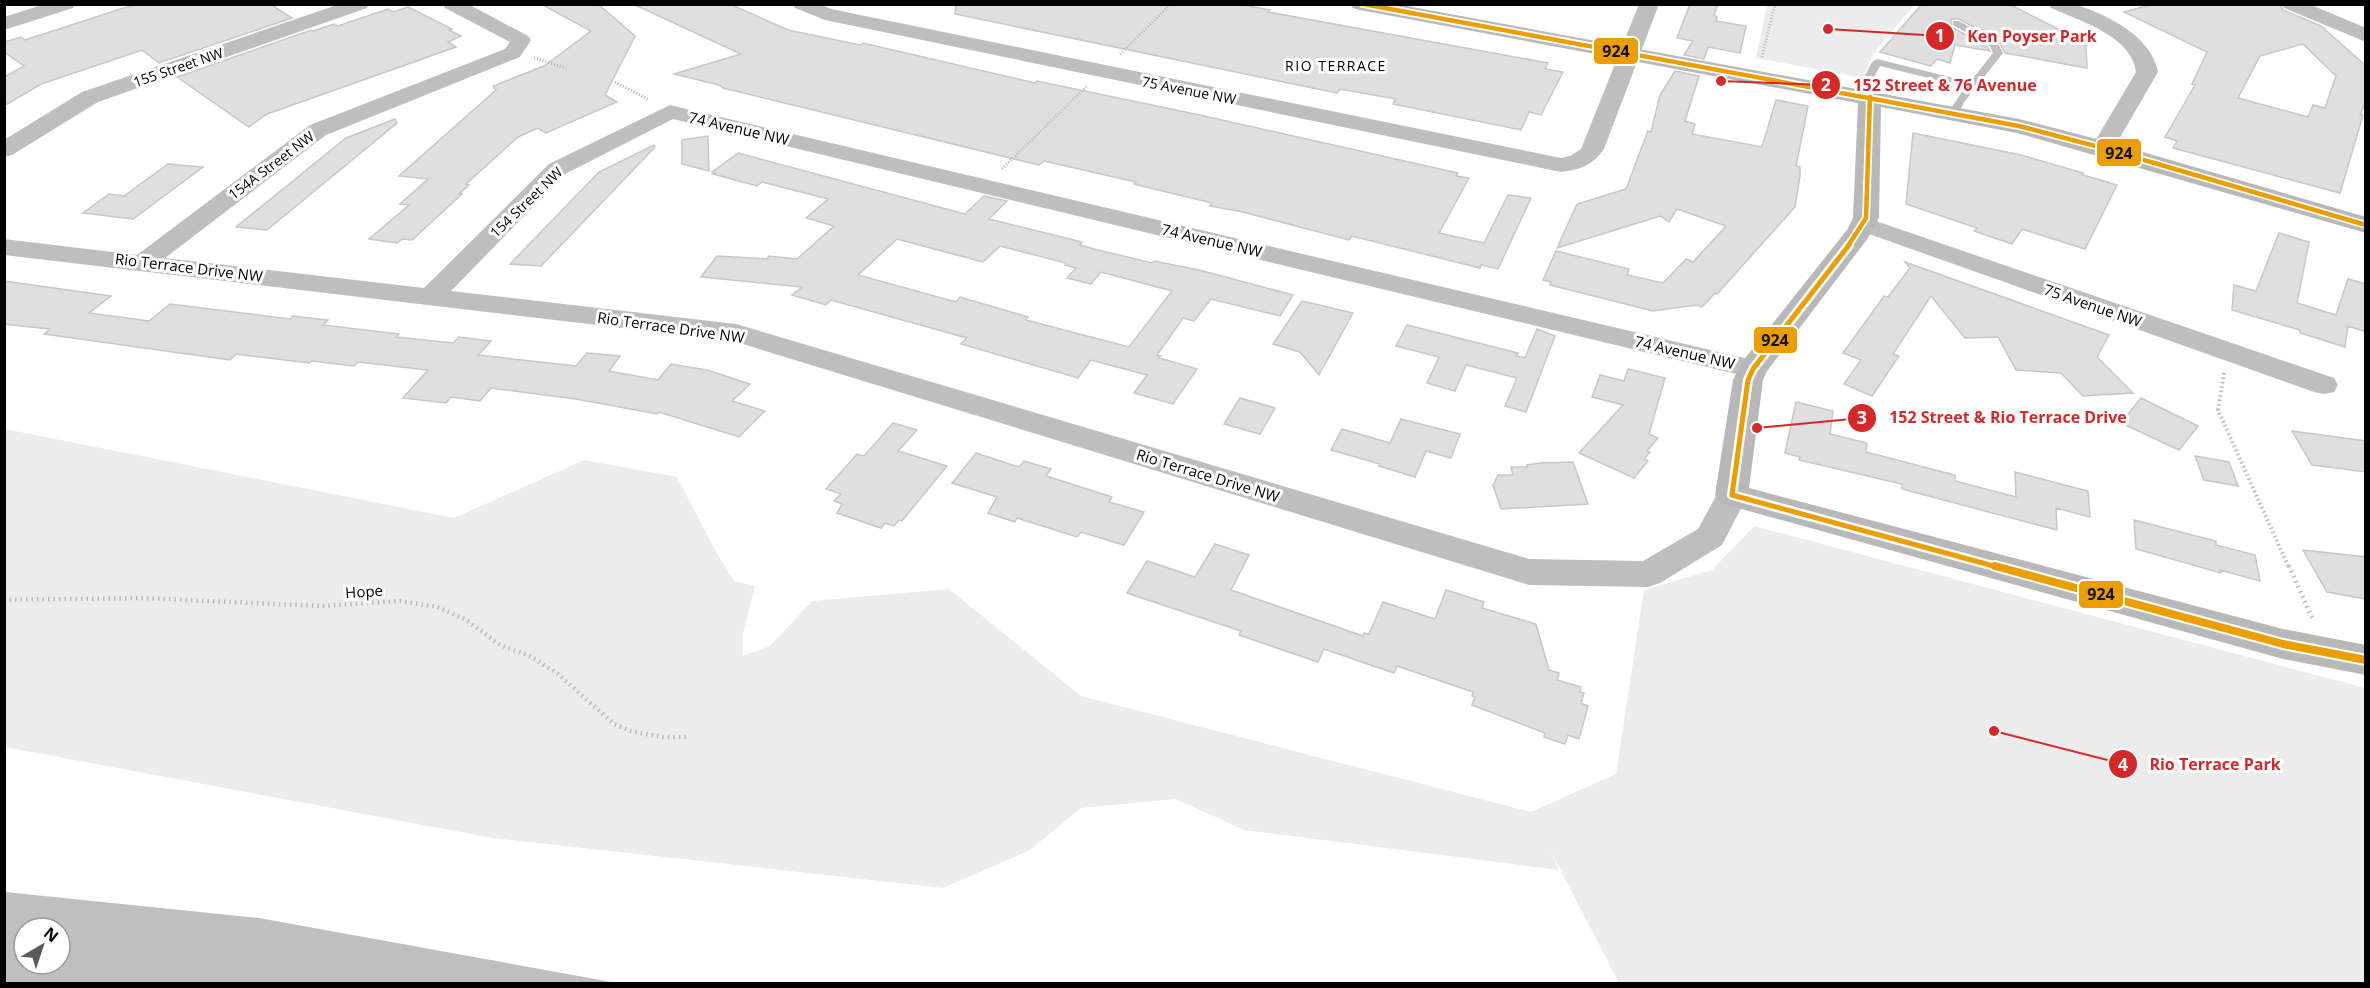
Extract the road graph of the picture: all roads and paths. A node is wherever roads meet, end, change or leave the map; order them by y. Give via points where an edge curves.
1 (66, 4) edge
2 (360, 4) edge
3 (453, 4) edge
4 (802, 4) edge
5 (1171, 4) edge
6 (1360, 4) edge
7 (1649, 4) edge
8 (1775, 4) edge
9 (2058, 4) edge
10 (2291, 4) edge
11 (1410, 9) edge
12 (1956, 23) dead end
13 (4, 24) edge
14 (2366, 36) edge
15 (513, 53) junction
16 (1120, 54) dead end
17 (1630, 54) junction
18 (1760, 64) dead end
19 (566, 68) dead end
20 (615, 82) dead end
21 (1087, 86) dead end
22 (1972, 86) junction
23 (1870, 98) junction
24 (670, 112) junction
25 (1953, 113) junction
26 (2103, 148) junction
27 (4, 150) edge
28 (984, 187) junction
29 (1864, 224) junction
30 (2366, 225) edge
31 (4, 247) edge
32 (144, 261) junction
33 (430, 297) junction
34 (2227, 352) junction
35 (1753, 369) junction
36 (2324, 385) dead end
37 (1732, 495) junction
38 (4, 600) edge
39 (2349, 658) edge
40 (686, 737) dead end

1 - 13 street
2 - 27 street, 155 Street NW via 90,97
3 - 15 street via 520,40
4 - 17 street, 75 Avenue NW via 848,19 1561,165 1584,159 1592,149
5 - 16 path
6 - 11 street
7 - 17 street
8 - 18 path
9 - 26 street via 2125,39 2138,48 2148,64
10 - 14 street
11 - 17 street
12 - 22 lane via 1995,44 1998,53
15 - 19 path
15 - 32 street, 154A Street NW via 318,130
17 - 23 street
20 - 24 path
21 - 28 path
22 - 23 lane via 1877,62 1866,83
22 - 25 lane
23 - 25 street
23 - 29 street
24 - 28 street, 74 Avenue NW
24 - 33 street, 154 Street NW via 557,169
25 - 26 street
26 - 30 street
28 - 35 street, 74 Avenue NW
29 - 34 street, 75 Avenue NW
29 - 35 street
31 - 32 street, Rio Terrace Drive NW
32 - 33 street, Rio Terrace Drive NW
33 - 37 street, Rio Terrace Drive NW via 736,333 1529,572 1648,573 1710,537
34 - 36 street, 75 Avenue NW
34 - 39 path via 2218,410 2321,637
35 - 37 street via 1748,380
37 - 39 street via 2283,644
38 - 40 path, Hope via 140,598 321,606 400,601 437,607 465,619 500,645 530,656 558,674 614,724 662,737

